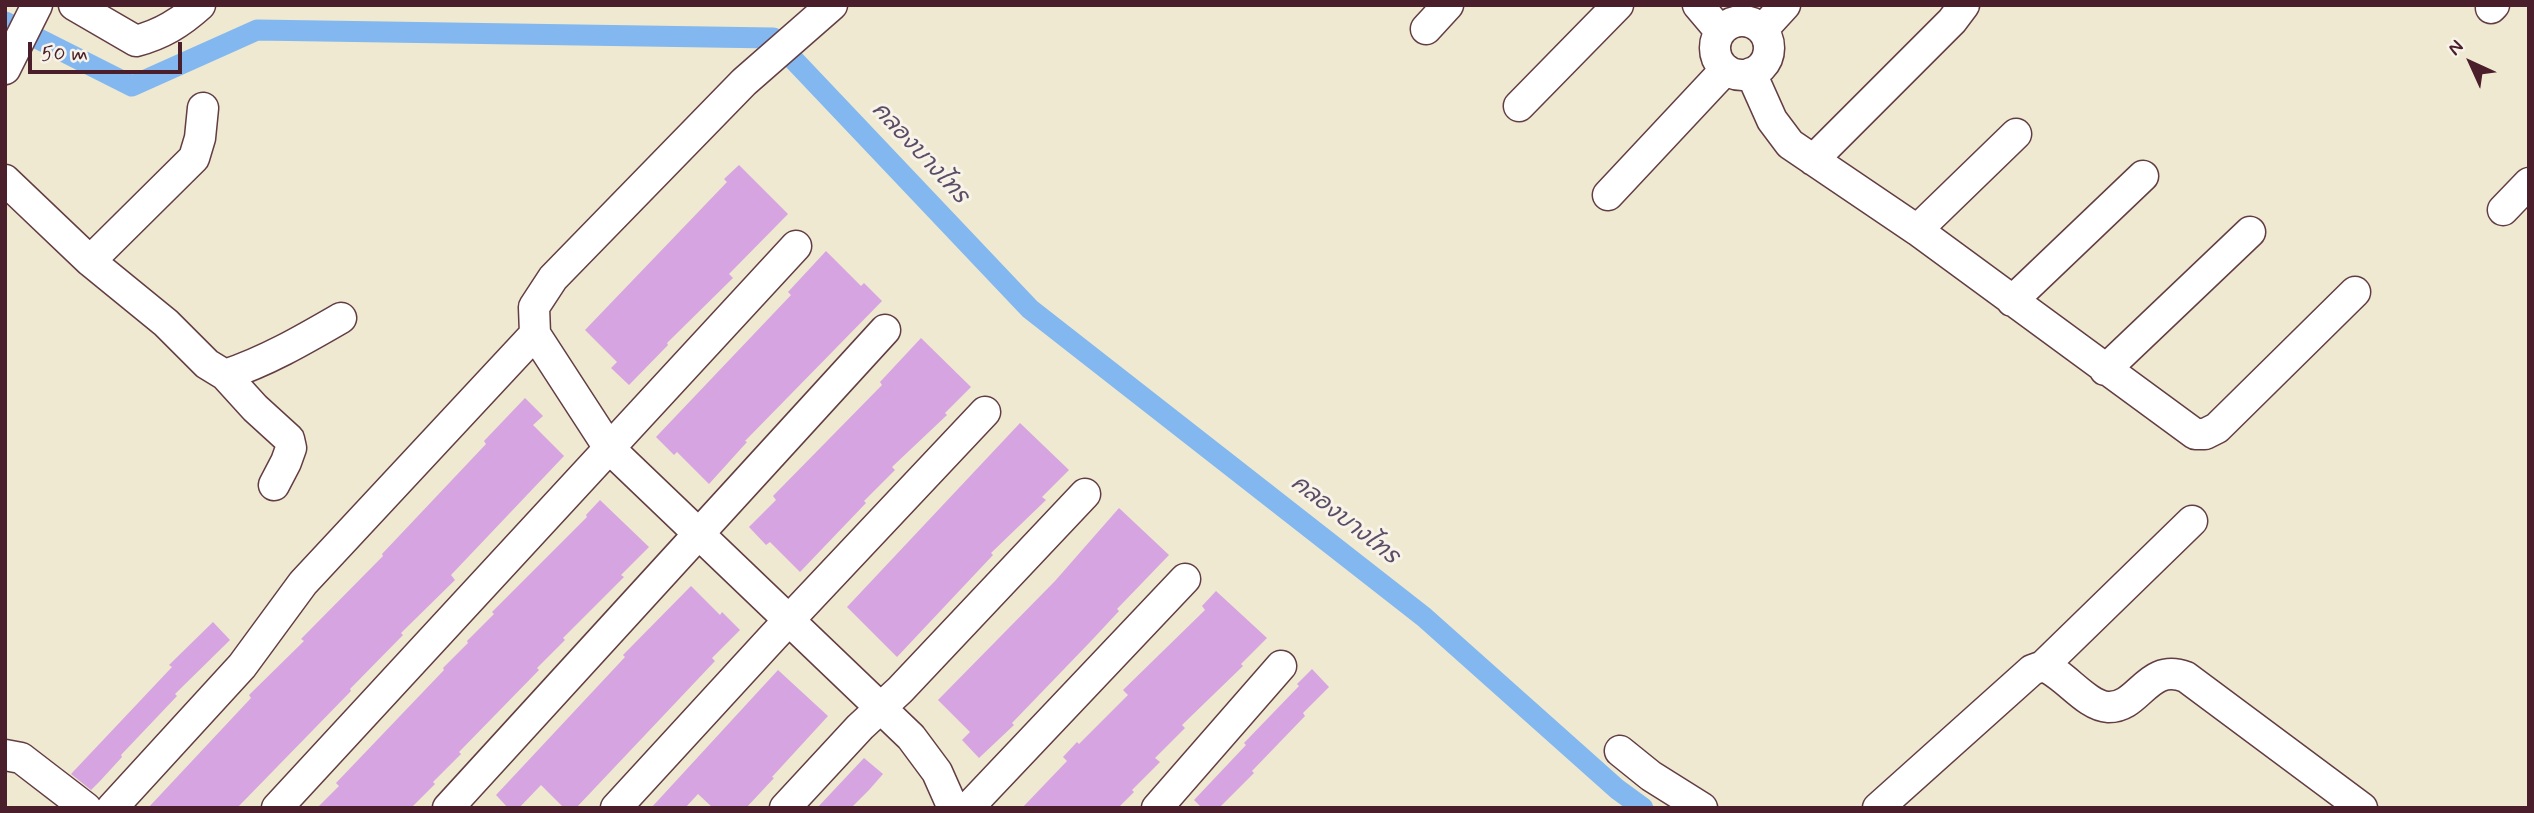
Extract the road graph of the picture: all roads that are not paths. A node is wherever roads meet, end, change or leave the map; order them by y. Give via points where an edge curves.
1 (37, 5) edge
2 (74, 5) edge
3 (200, 5) edge
4 (832, 5) edge
5 (1448, 5) edge
6 (1618, 5) edge
7 (1698, 5) edge
8 (1785, 5) edge
9 (1964, 5) edge
10 (1426, 29) dead end
11 (1763, 29) junction
12 (1720, 31) junction
13 (11, 59) edge
14 (1738, 71) junction
15 (1520, 106) dead end
16 (203, 108) dead end
17 (2016, 134) dead end
18 (1813, 160) junction
19 (2143, 176) dead end
20 (5, 180) edge
21 (2529, 183) edge
22 (1608, 195) dead end
23 (2502, 210) dead end
24 (1917, 230) junction
25 (2250, 232) dead end
26 (796, 246) dead end
27 (90, 261) junction
28 (2356, 292) dead end
29 (2012, 301) junction
30 (341, 318) dead end
31 (885, 330) dead end
32 (535, 334) junction
33 (2105, 370) junction
34 (225, 375) junction
35 (985, 412) dead end
36 (609, 448) junction
37 (274, 485) dead end
38 (1085, 494) dead end
39 (2192, 521) dead end
40 (699, 534) junction
41 (1185, 579) dead end
42 (789, 620) junction
43 (1281, 666) dead end
44 (2048, 668) junction
45 (881, 708) junction
46 (1620, 751) dead end
47 (5, 755) edge
48 (86, 808) edge
49 (112, 808) edge
50 (277, 808) edge
51 (448, 808) edge
52 (616, 808) edge
53 (785, 808) edge
54 (953, 808) edge
55 (968, 808) edge
56 (1157, 808) edge
57 (1702, 808) edge
58 (1878, 808) edge
59 (2362, 808) edge

1 - 13 street
2 - 3 street via 136,41 179,24
4 - 32 street via 744,82 553,278 534,307
5 - 10 street
6 - 15 street
7 - 12 street
8 - 11 street
9 - 18 street
11 - 12 street via 1749,21 1733,22
11 - 14 street via 1769,41 1762,66
12 - 14 street via 1714,51 1718,62
14 - 18 street via 1790,144
14 - 22 street
16 - 27 street via 194,158
17 - 24 street
18 - 24 street
19 - 29 street
20 - 27 street
21 - 23 street
24 - 29 street
25 - 33 street
26 - 36 street
27 - 34 street
28 - 33 street via 2217,428 2205,434 2194,434
29 - 33 street
30 - 34 street via 266,360
31 - 40 street
32 - 36 street
32 - 49 street via 303,583 242,666
34 - 37 street via 289,439 291,448
35 - 42 street
36 - 40 street
36 - 50 street
38 - 45 street
39 - 44 street
40 - 42 street
40 - 51 street
41 - 55 street
42 - 45 street
42 - 52 street
43 - 56 street
44 - 58 street via 2032,670
44 - 59 street via 2098,705 2111,707 2160,674 2186,677
45 - 53 street
45 - 54 street via 937,772
46 - 57 street
47 - 48 street via 20,758

